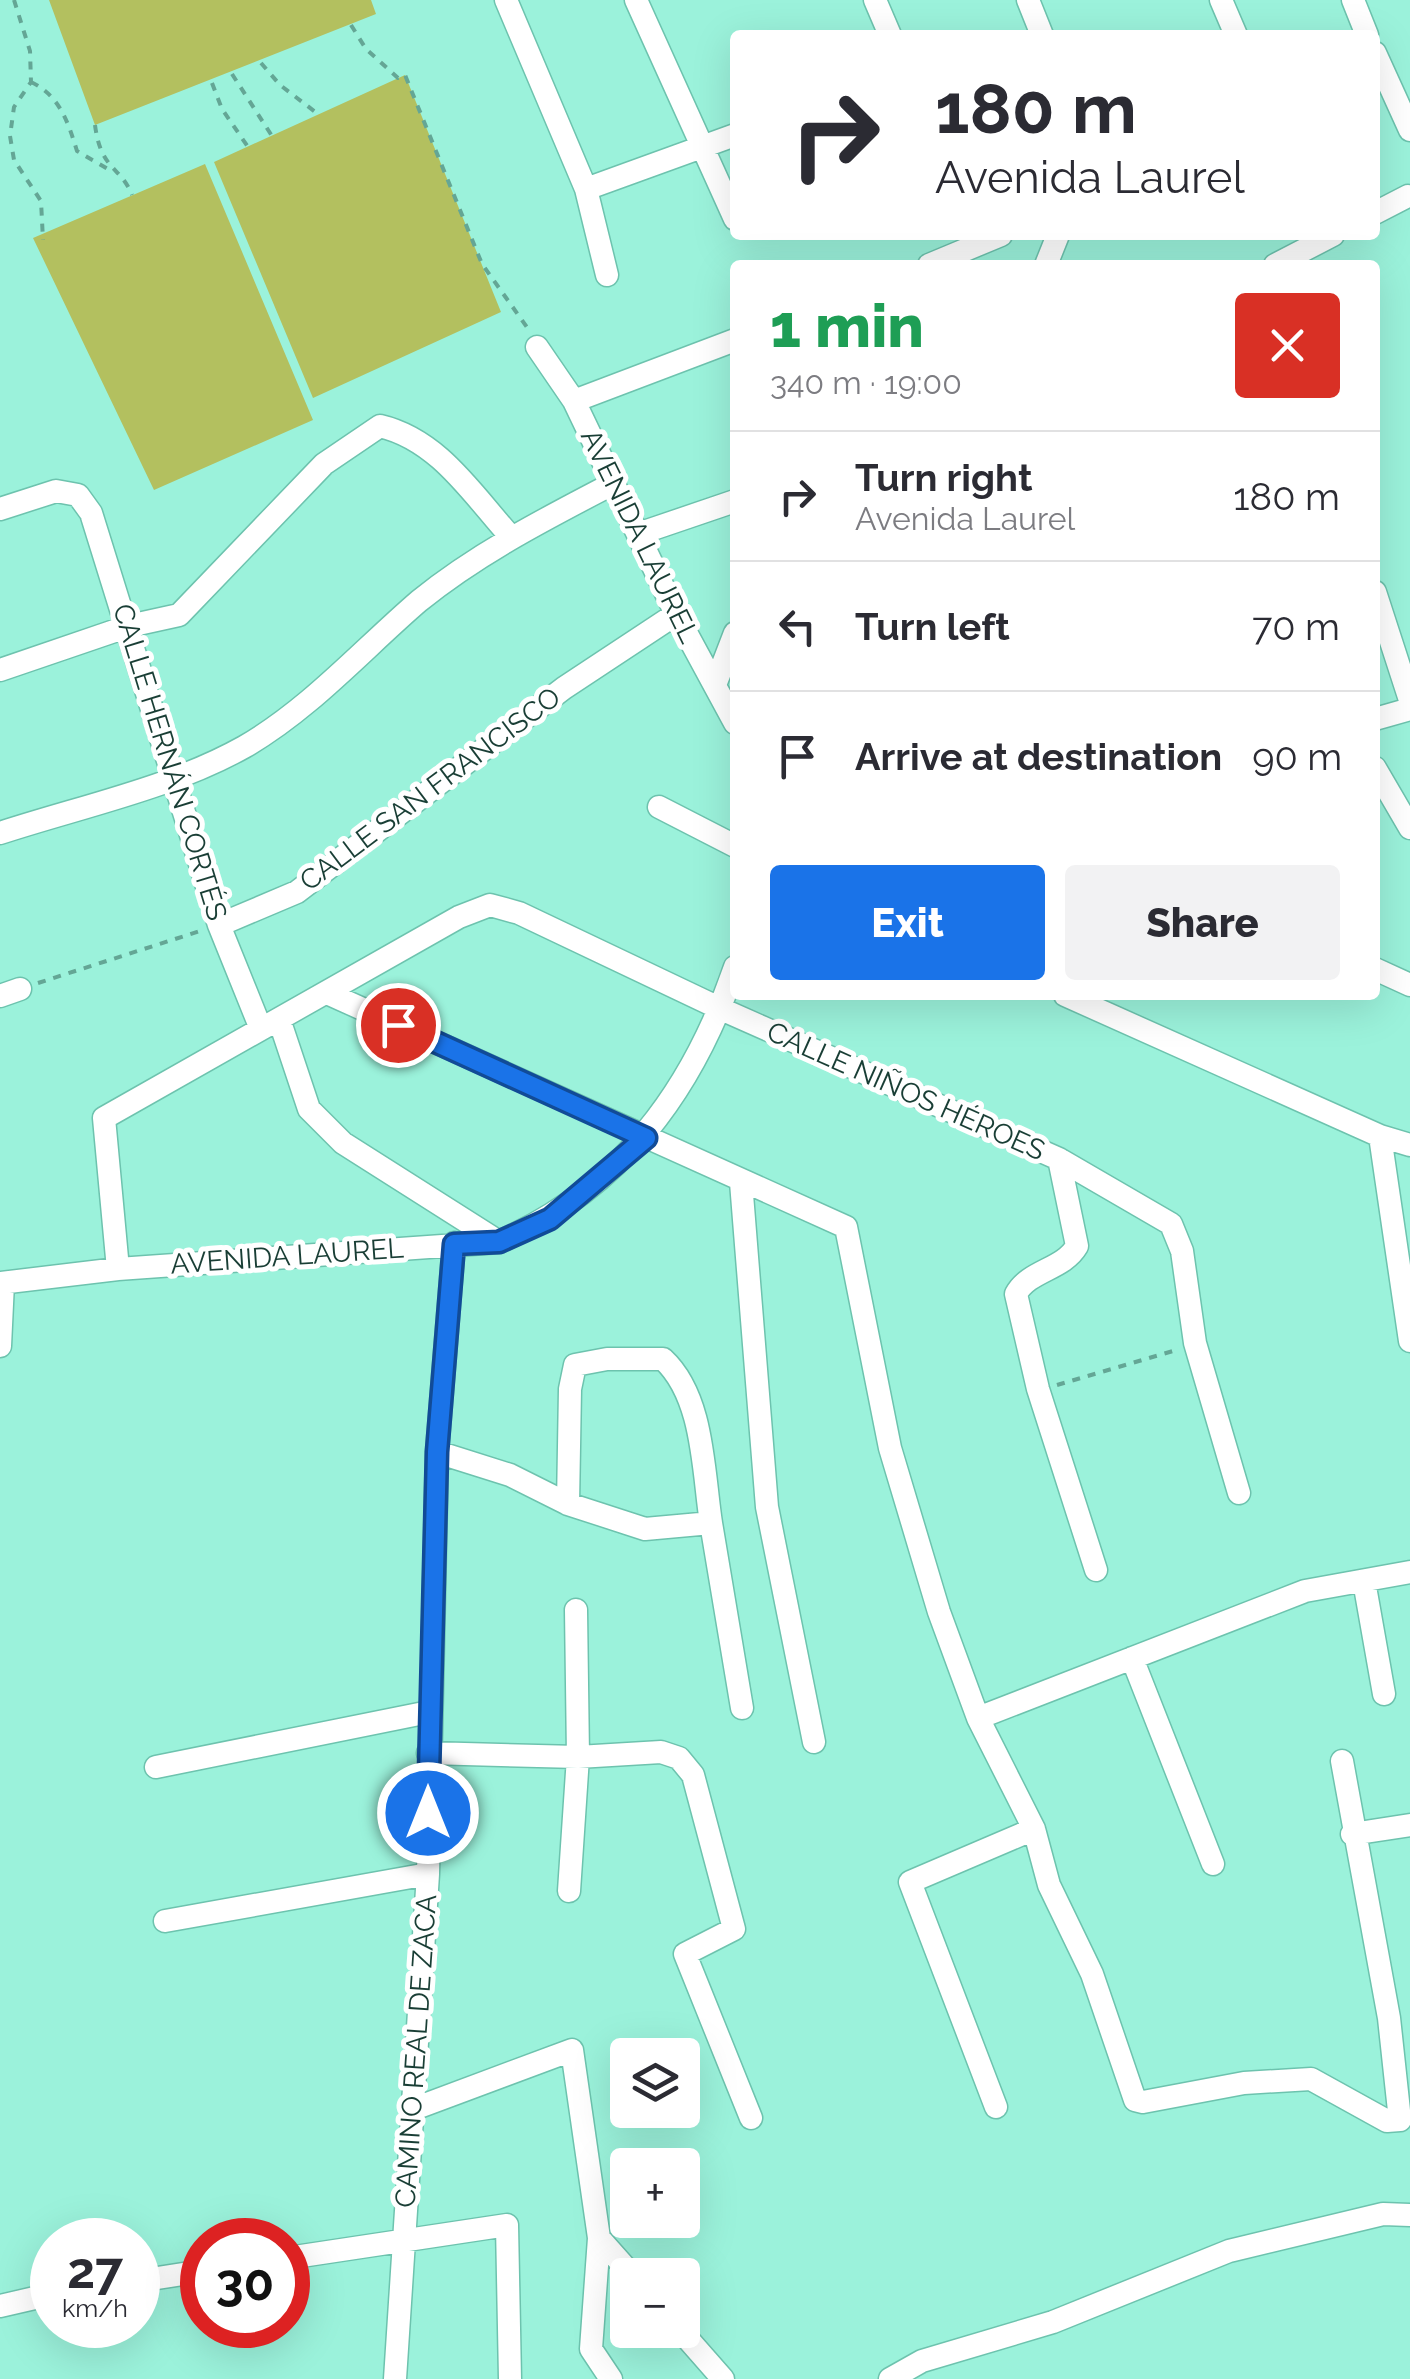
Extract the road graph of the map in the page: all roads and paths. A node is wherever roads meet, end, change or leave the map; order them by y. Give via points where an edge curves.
1 (14, 0) edge
2 (506, 0) edge
3 (636, 0) edge
4 (875, 0) edge
5 (1028, 0) edge
6 (1221, 0) edge
7 (1353, 0) edge
8 (351, 25) dead end
9 (888, 30) edge
10 (1040, 30) edge
11 (1234, 30) edge
12 (1365, 30) edge
13 (261, 63) dead end
14 (1380, 63) edge
15 (232, 74) dead end
16 (31, 82) junction
17 (212, 83) dead end
18 (318, 114) dead end
19 (95, 126) dead end
20 (1410, 130) edge
21 (272, 136) dead end
22 (730, 137) edge
23 (248, 146) dead end
24 (704, 146) junction
25 (108, 169) junction
26 (586, 189) junction
27 (132, 195) dead end
28 (1409, 197) edge
29 (730, 207) edge
30 (1380, 211) edge
31 (43, 240) dead end
32 (982, 240) edge
33 (1323, 240) edge
34 (940, 260) edge
35 (1285, 260) edge
36 (607, 276) dead end
37 (730, 342) edge
38 (537, 347) joint
39 (574, 402) junction
40 (614, 483) junction
41 (730, 503) edge
42 (0, 509) edge
43 (638, 534) junction
44 (511, 538) junction
45 (1380, 607) edge
46 (676, 614) junction
47 (129, 626) junction
48 (730, 646) edge
49 (0, 670) edge
50 (715, 685) junction
51 (1410, 700) edge
52 (1410, 709) edge
53 (730, 714) edge
54 (1380, 718) edge
55 (174, 776) junction
56 (1380, 777) edge
57 (659, 807) dead end
58 (1410, 828) edge
59 (0, 832) edge
60 (730, 843) edge
61 (218, 924) junction
62 (1380, 971) edge
63 (730, 981) edge
64 (1410, 985) edge
65 (10, 992) edge
66 (327, 992) junction
67 (1076, 1000) edge
68 (720, 1009) junction
69 (270, 1024) junction
70 (1380, 1136) junction
71 (646, 1138) junction
72 (1410, 1145) edge
73 (1058, 1158) junction
74 (741, 1182) junction
75 (499, 1242) junction
76 (454, 1244) junction
77 (118, 1269) junction
78 (2, 1283) edge
79 (1410, 1341) edge
80 (1195, 1343) junction
81 (0, 1346) edge
82 (1038, 1390) junction
83 (437, 1452) junction
84 (1239, 1493) dead end
85 (568, 1504) junction
86 (711, 1524) junction
87 (1096, 1570) dead end
88 (1410, 1572) edge
89 (1364, 1581) junction
90 (576, 1610) dead end
91 (1132, 1658) junction
92 (1384, 1694) dead end
93 (742, 1708) dead end
94 (429, 1712) junction
95 (978, 1718) junction
96 (814, 1742) dead end
97 (428, 1752) junction
98 (578, 1757) junction
99 (1342, 1761) dead end
100 (156, 1766) dead end
101 (1410, 1825) edge
102 (1034, 1830) junction
103 (1352, 1834) junction
104 (1213, 1864) dead end
105 (428, 1874) junction
106 (568, 1891) dead end
107 (165, 1921) dead end
108 (996, 2107) dead end
109 (411, 2110) junction
110 (751, 2118) dead end
111 (1410, 2215) edge
112 (599, 2238) junction
113 (404, 2241) junction
114 (310, 2255) edge
115 (617, 2258) edge
116 (30, 2299) edge
117 (0, 2306) edge
118 (696, 2348) edge
119 (396, 2379) edge
120 (510, 2379) edge
121 (611, 2379) edge
122 (723, 2379) edge
123 (890, 2379) edge

1 - 16 path via 30,51
2 - 26 street
3 - 24 street
4 - 9 street
5 - 10 street
6 - 11 street
7 - 12 street
8 - 38 path via 382,66 398,78 405,75 482,264
13 - 18 path
14 - 20 street
15 - 21 path
16 - 25 path via 48,90 77,152
16 - 31 path via 14,106 10,136 14,160 41,201
17 - 23 path
19 - 25 path
22 - 24 street
24 - 26 street
24 - 29 street
25 - 27 path
26 - 36 street
28 - 30 street
32 - 34 street
33 - 35 street
37 - 39 street
38 - 39 street, AVENIDA LAUREL
39 - 40 street, AVENIDA LAUREL
40 - 43 street, AVENIDA LAUREL
40 - 44 street
41 - 43 street
42 - 47 street, CALLE HERNÁN CORTÉS via 56,491 78,496 92,512
43 - 46 street, AVENIDA LAUREL
44 - 47 street via 432,449 409,433 380,426 324,464 188,607
44 - 55 street via 422,600 322,690 244,747
45 - 51 street
46 - 50 street, AVENIDA LAUREL
46 - 61 street, CALLE SAN FRANCISCO via 564,688 296,892
47 - 49 street
47 - 55 street, CALLE HERNÁN CORTÉS
48 - 50 street
50 - 53 street, AVENIDA LAUREL
52 - 54 street
55 - 59 street
55 - 61 street, CALLE HERNÁN CORTÉS
56 - 58 street
57 - 60 street
61 - 65 path
61 - 69 street, CALLE HERNÁN CORTÉS
62 - 64 street
63 - 68 street, AVENIDA LAUREL
66 - 68 street, CALLE NIÑOS HÉROES via 490,906
66 - 69 street, CALLE NIÑOS HÉROES
66 - 71 street
67 - 70 street
68 - 71 street, AVENIDA LAUREL
68 - 73 street, CALLE NIÑOS HÉROES
69 - 75 street, CALLE HERNÁN CORTÉS via 309,1108 344,1143
69 - 77 street, CALLE NIÑOS HÉROES via 104,1118
70 - 72 street
70 - 79 street
71 - 74 street
71 - 75 street, AVENIDA LAUREL via 550,1219
73 - 80 street, CALLE NIÑOS HÉROES via 1172,1224
73 - 82 street via 1077,1246 1070,1258 1022,1283 1016,1294
74 - 95 street via 846,1227 890,1448
74 - 96 street via 767,1507
75 - 76 street, AVENIDA LAUREL
76 - 77 street, AVENIDA LAUREL
76 - 83 street, CAMINO REAL DE ZACA
77 - 78 street, AVENIDA LAUREL
78 - 81 street
80 - 82 path
80 - 84 street
82 - 87 street
83 - 85 street via 510,1475
83 - 94 street, CAMINO REAL DE ZACA
85 - 86 street via 646,1529
85 - 86 street via 574,1366 663,1359 680,1374 692,1406
86 - 93 street
88 - 89 street
89 - 91 street via 1306,1591
89 - 92 street
90 - 98 street
91 - 95 street
91 - 104 street
94 - 97 street, CAMINO REAL DE ZACA
94 - 100 street
95 - 102 street
97 - 98 street
97 - 105 street, CAMINO REAL DE ZACA
98 - 106 street
98 - 110 street via 661,1752 679,1758 693,1775 734,1929 685,1954
99 - 103 street
101 - 103 street
102 - 103 street via 1049,1885 1092,1974 1135,2100 1310,2079 1395,2123 1400,2112 1389,2018
102 - 108 street via 910,1882
105 - 107 street
105 - 109 street, CAMINO REAL DE ZACA
109 - 112 street via 572,2050
109 - 113 street, CAMINO REAL DE ZACA
111 - 123 street via 1383,2214 1229,2251 1053,2322 922,2361
112 - 115 street
112 - 121 street via 591,2349
113 - 114 street
113 - 119 street, CAMINO REAL DE ZACA
113 - 120 street via 506,2225
116 - 117 street
118 - 122 street

